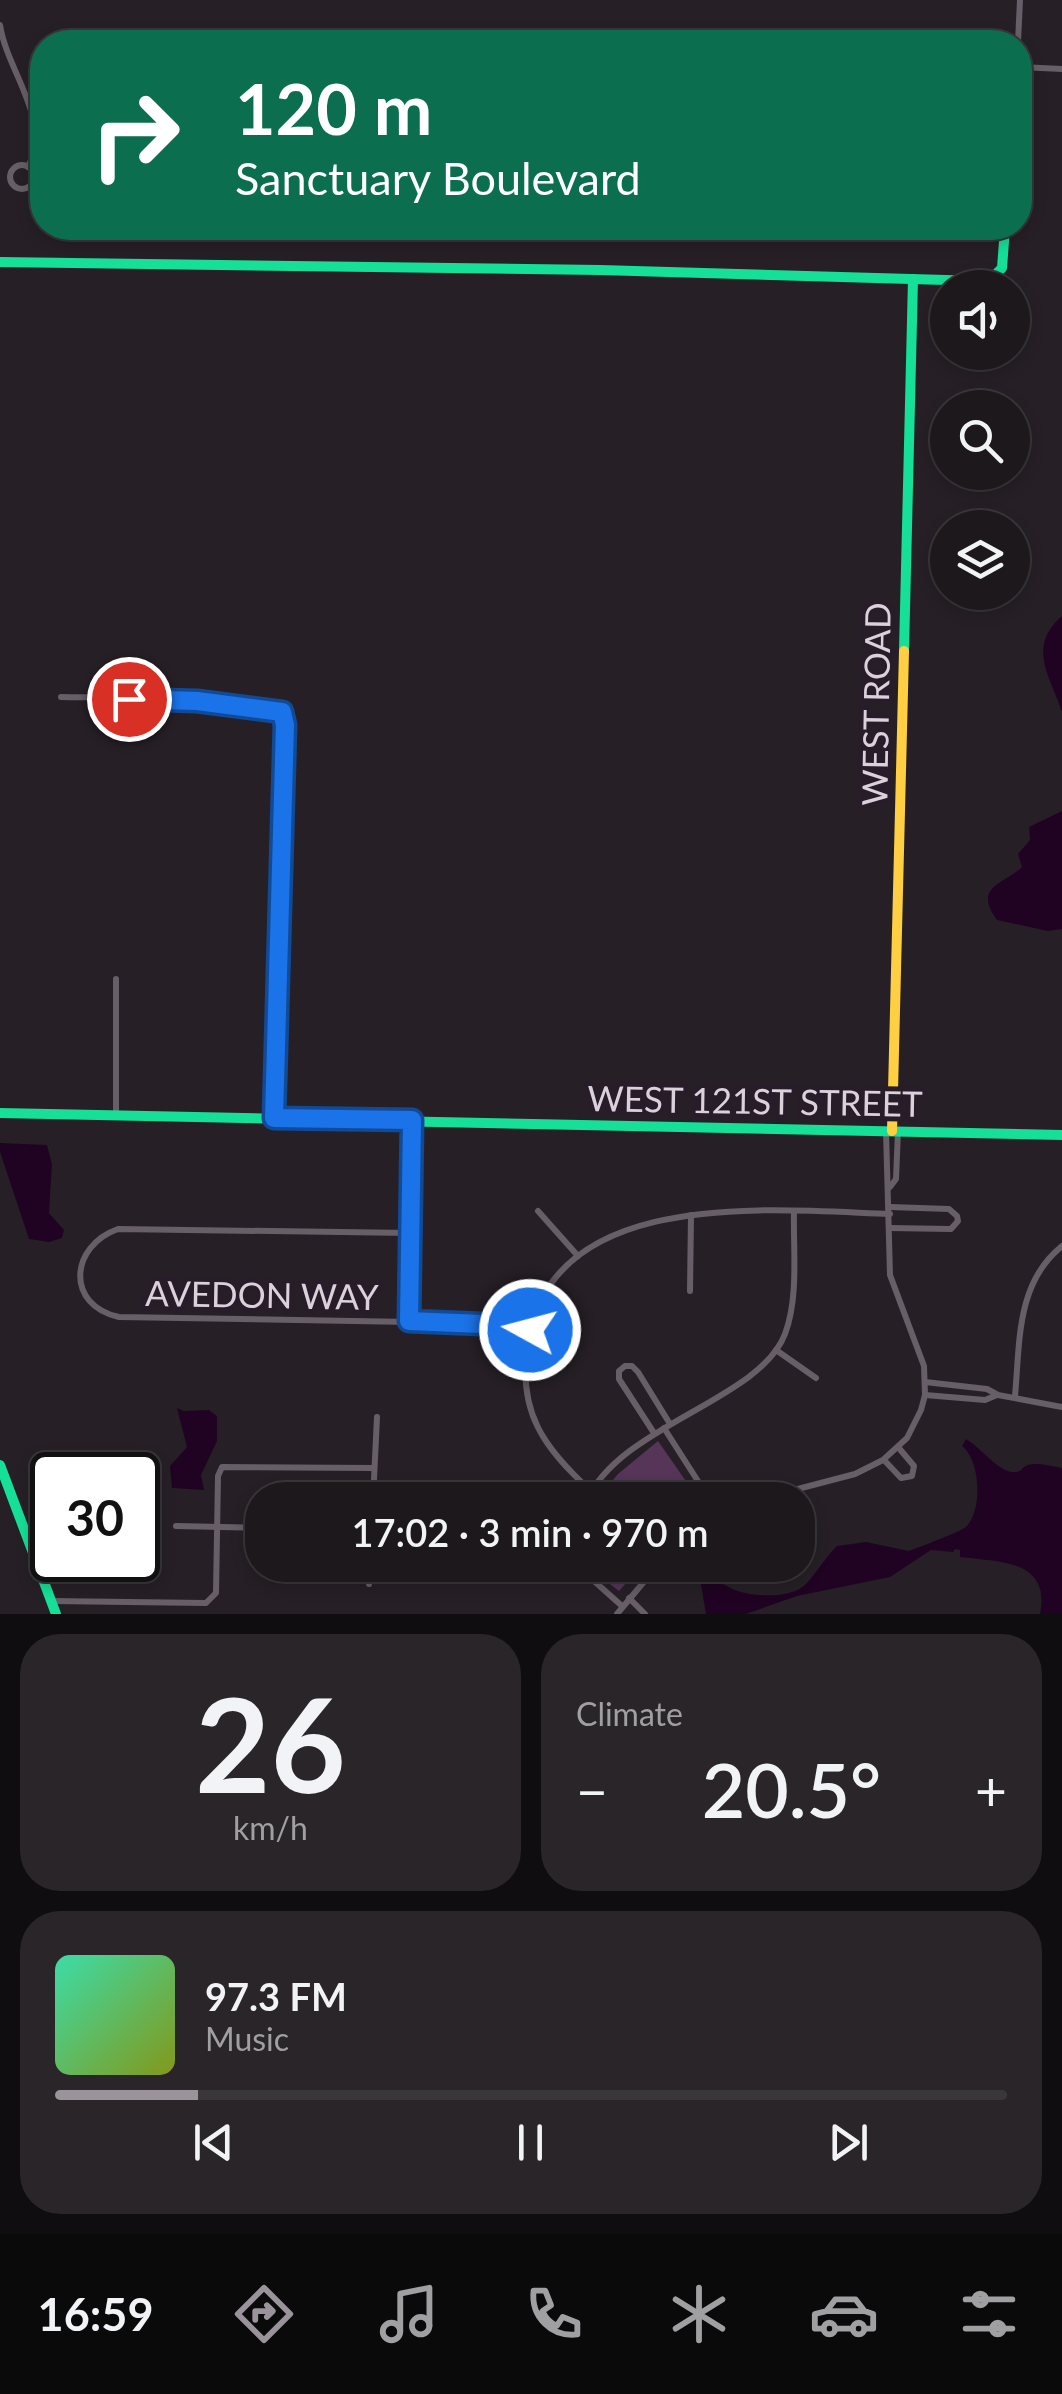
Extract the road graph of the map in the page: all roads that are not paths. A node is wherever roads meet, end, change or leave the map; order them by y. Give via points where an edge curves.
1 (1020, 0) edge
2 (0, 25) edge
3 (1019, 30) edge
4 (1032, 68) edge
5 (1062, 69) edge
6 (30, 110) edge
7 (30, 162) edge
8 (28, 167) dead end
9 (1005, 240) edge
10 (0, 262) edge
11 (913, 278) junction
12 (61, 697) dead end
13 (116, 979) dead end
14 (0, 1112) edge
15 (116, 1115) junction
16 (274, 1118) junction
17 (412, 1120) junction
18 (892, 1131) junction
19 (1062, 1135) edge
20 (890, 1210) junction
21 (538, 1211) dead end
22 (794, 1211) junction
23 (692, 1216) junction
24 (889, 1228) junction
25 (410, 1234) junction
26 (1062, 1246) edge
27 (578, 1256) junction
28 (690, 1290) dead end
29 (409, 1321) junction
30 (528, 1337) junction
31 (776, 1350) junction
32 (816, 1378) dead end
33 (925, 1382) junction
34 (924, 1395) junction
35 (998, 1395) junction
36 (1015, 1396) junction
37 (1062, 1406) edge
38 (377, 1417) dead end
39 (667, 1426) junction
40 (654, 1433) junction
41 (898, 1447) junction
42 (884, 1460) junction
43 (0, 1465) edge
44 (374, 1468) junction
45 (374, 1482) edge
46 (581, 1482) edge
47 (601, 1482) edge
48 (700, 1482) edge
49 (815, 1485) edge
50 (176, 1526) dead end
51 (217, 1527) junction
52 (245, 1528) edge
53 (595, 1582) edge
54 (644, 1582) edge
55 (630, 1598) junction
56 (51, 1601) junction
57 (618, 1612) edge
58 (56, 1614) edge
59 (645, 1614) edge

1 - 3 street
2 - 6 street
4 - 5 street
7 - 8 street
9 - 11 street via 997,276
10 - 11 street
11 - 18 street, WEST ROAD
12 - 16 street via 197,701 282,712
13 - 15 street
14 - 15 street, WEST 121ST STREET
15 - 16 street, WEST 121ST STREET
16 - 17 street, WEST 121ST STREET
17 - 18 street, WEST 121ST STREET
17 - 25 street
18 - 19 street, WEST 121ST STREET
18 - 20 street, WEST ROAD via 885,1178
20 - 22 street
20 - 24 street, WEST ROAD
20 - 24 street via 949,1209 958,1222 951,1229
21 - 27 street
22 - 23 street
22 - 31 street via 791,1302
23 - 27 street via 621,1232
23 - 28 street
24 - 33 street, WEST ROAD via 893,1290
25 - 29 street
25 - 29 street, AVEDON WAY via 118,1230 92,1243 79,1272 94,1307 119,1317
26 - 36 street via 1040,1268 1026,1297
27 - 30 street via 546,1292
29 - 30 street, AVEDON WAY via 482,1324
30 - 46 street via 524,1372 532,1416 558,1460
31 - 32 street
31 - 39 street via 750,1375
33 - 34 street, WEST ROAD
33 - 35 street
34 - 35 street
34 - 41 street, WEST ROAD via 916,1424
35 - 36 street
36 - 37 street
38 - 44 street
39 - 40 street
39 - 40 street via 638,1372 625,1366 620,1379
39 - 48 street
40 - 47 street
41 - 42 street, WEST ROAD
41 - 42 street via 914,1466 912,1476 901,1478
42 - 49 street, WEST ROAD
43 - 56 street
44 - 45 street
44 - 51 street via 222,1467
50 - 51 street
51 - 52 street
51 - 56 street via 216,1593 206,1603
53 - 57 street
54 - 55 street
55 - 57 street
55 - 59 street
56 - 58 street

